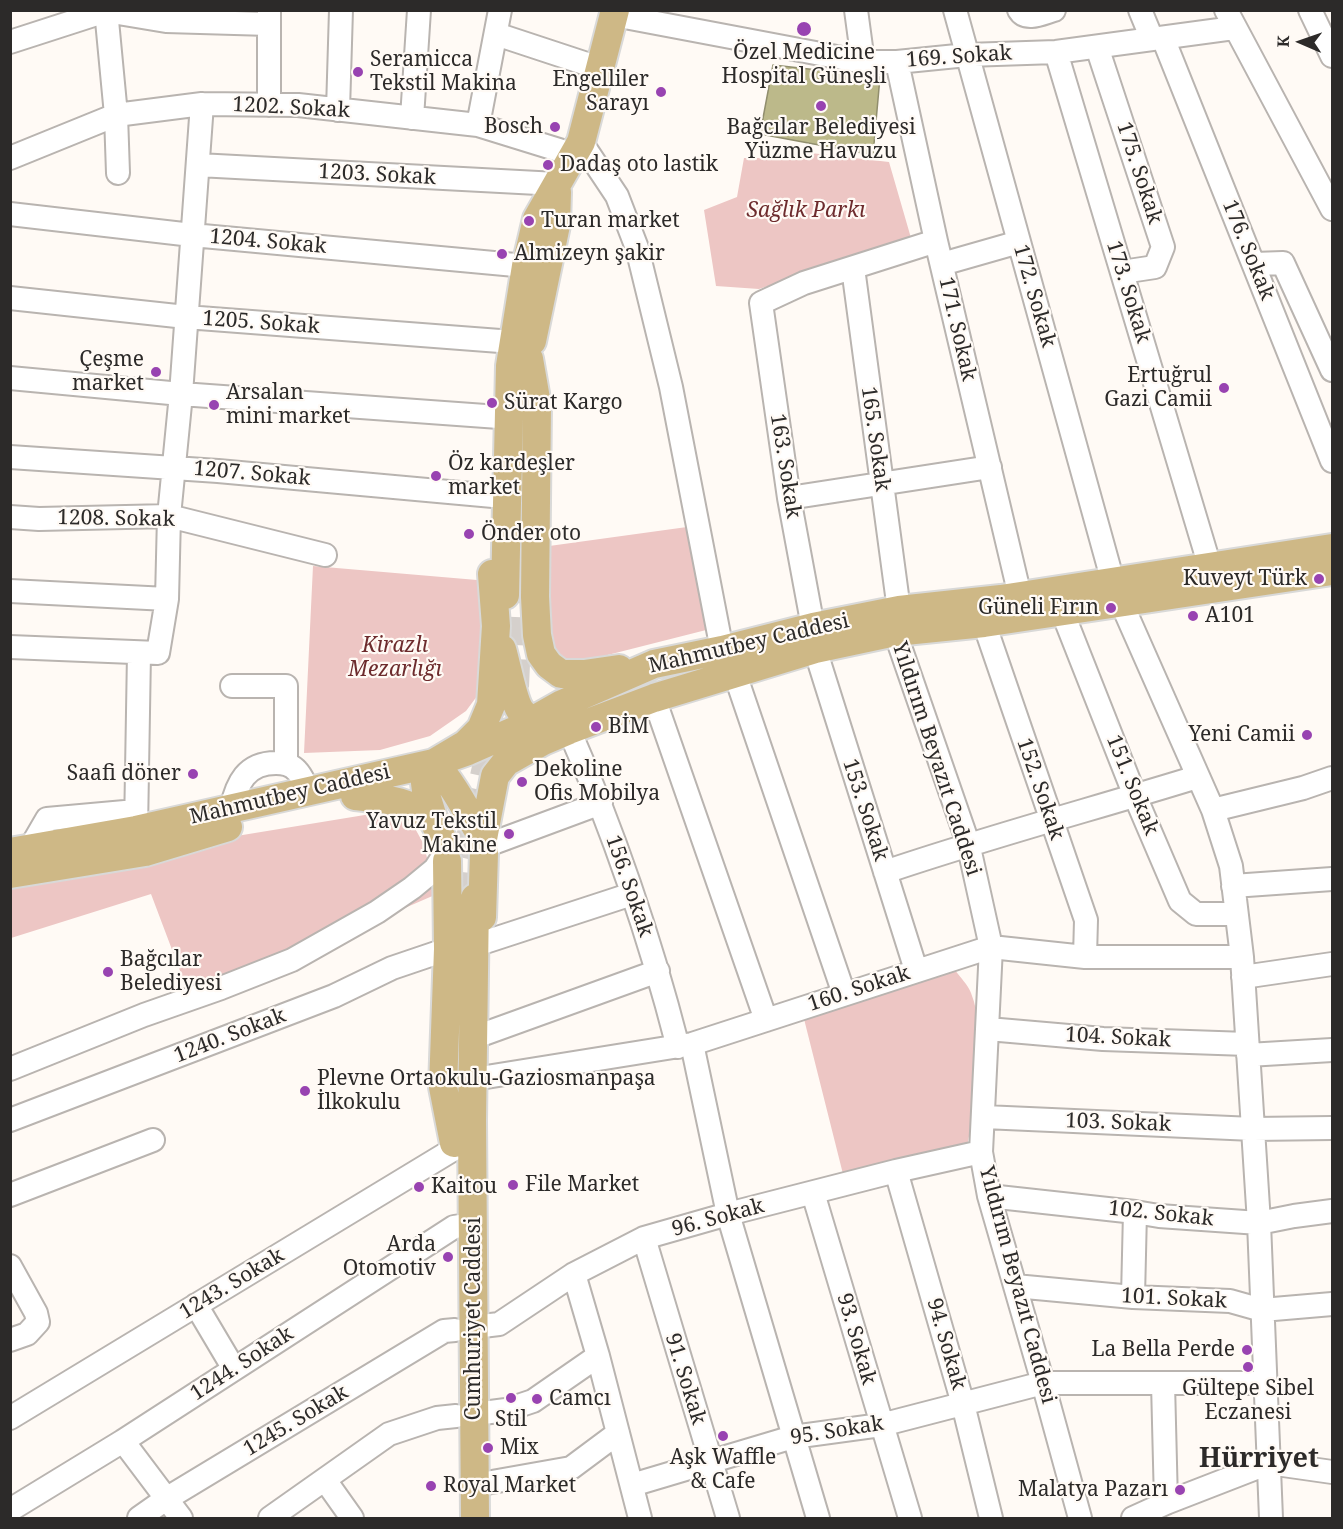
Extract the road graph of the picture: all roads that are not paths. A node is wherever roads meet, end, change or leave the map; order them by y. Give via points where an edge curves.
1 (341, 10) edge
2 (419, 10) edge
3 (500, 10) edge
4 (856, 10) edge
5 (955, 10) edge
6 (1019, 10) edge
7 (1054, 10) edge
8 (1140, 10) edge
9 (1310, 10) edge
10 (106, 11) edge
11 (614, 13) edge
12 (269, 17) edge
13 (1230, 19) edge
14 (496, 34) junction
15 (1157, 38) junction
16 (10, 42) edge
17 (1097, 47) junction
18 (1056, 52) junction
19 (967, 55) junction
20 (1332, 56) edge
21 (863, 62) junction
22 (897, 62) junction
23 (599, 68) junction
24 (202, 104) junction
25 (269, 105) junction
26 (338, 110) junction
27 (116, 115) junction
28 (412, 118) junction
29 (478, 125) junction
30 (578, 149) junction
31 (10, 158) edge
32 (198, 165) junction
33 (118, 173) dead end
34 (557, 184) junction
35 (1332, 209) edge
36 (10, 214) edge
37 (192, 235) junction
38 (936, 241) junction
39 (1018, 242) junction
40 (942, 264) junction
41 (1254, 264) junction
42 (526, 266) junction
43 (853, 268) junction
44 (1122, 272) junction
45 (10, 298) edge
46 (186, 317) junction
47 (517, 356) junction
48 (1332, 370) edge
49 (10, 378) edge
50 (181, 394) junction
51 (499, 417) junction
52 (10, 457) edge
53 (1332, 461) edge
54 (990, 467) junction
55 (174, 468) junction
56 (881, 484) junction
57 (493, 496) junction
58 (789, 498) junction
59 (169, 516) junction
60 (10, 517) edge
61 (1332, 548) edge
62 (325, 555) dead end
63 (1210, 567) junction
64 (1332, 571) edge
65 (10, 591) edge
66 (1117, 592) junction
67 (512, 594) tunnel mouth
68 (1020, 596) junction
69 (166, 599) junction
70 (1062, 611) junction
71 (897, 621) junction
72 (984, 623) junction
73 (496, 626) junction
74 (814, 638) junction
75 (10, 647) edge
76 (722, 650) junction
77 (149, 653) junction
78 (654, 664) junction
79 (735, 675) junction
80 (231, 686) dead end
81 (654, 698) junction
82 (569, 730) junction
83 (537, 731) junction
84 (286, 763) junction
85 (435, 774) junction
86 (1197, 777) junction
87 (1332, 778) edge
88 (309, 791) junction
89 (355, 796) junction
90 (1136, 796) junction
91 (601, 803) junction
92 (231, 809) junction
93 (1213, 810) junction
94 (136, 821) junction
95 (1051, 822) junction
96 (483, 842) junction
97 (968, 843) junction
98 (442, 844) junction
99 (20, 851) edge
100 (885, 872) junction
101 (10, 874) edge
102 (1332, 879) edge
103 (1233, 886) junction
104 (632, 894) junction
105 (1236, 914) junction
106 (482, 943) junction
107 (991, 947) junction
108 (448, 949) junction
109 (1085, 957) junction
110 (1332, 964) edge
111 (1242, 967) junction
112 (916, 970) junction
113 (658, 971) junction
114 (844, 994) junction
115 (766, 1020) junction
116 (988, 1029) junction
117 (481, 1035) junction
118 (685, 1046) junction
119 (1248, 1049) junction
120 (1332, 1050) edge
121 (10, 1069) edge
122 (480, 1078) junction
123 (984, 1117) junction
124 (10, 1120) edge
125 (472, 1120) junction
126 (1332, 1128) edge
127 (1253, 1129) junction
128 (153, 1140) dead end
129 (454, 1146) junction
130 (981, 1152) junction
131 (896, 1171) junction
132 (813, 1193) junction
133 (10, 1195) edge
134 (989, 1196) junction
135 (1332, 1211) edge
136 (1135, 1212) junction
137 (728, 1214) junction
138 (1259, 1223) junction
139 (464, 1226) junction
140 (644, 1238) junction
141 (10, 1266) edge
142 (574, 1274) junction
143 (1015, 1286) junction
144 (1133, 1297) junction
145 (1332, 1304) edge
146 (196, 1305) junction
147 (1262, 1310) junction
148 (465, 1328) junction
149 (11, 1343) edge
150 (598, 1356) junction
151 (234, 1369) junction
152 (1043, 1383) junction
153 (1163, 1383) junction
154 (1265, 1383) junction
155 (963, 1404) junction
156 (465, 1415) junction
157 (10, 1418) edge
158 (881, 1425) junction
159 (618, 1433) junction
160 (793, 1437) junction
161 (123, 1441) junction
162 (710, 1462) junction
163 (1269, 1463) junction
164 (1332, 1472) edge
165 (325, 1480) junction
166 (475, 1485) junction
167 (632, 1485) junction
168 (166, 1499) junction
169 (10, 1510) edge
170 (1161, 1510) edge
171 (139, 1518) edge
172 (180, 1518) edge
173 (270, 1518) edge
174 (352, 1518) edge
175 (457, 1518) edge
176 (475, 1518) edge
177 (640, 1518) edge
178 (728, 1518) edge
179 (818, 1518) edge
180 (910, 1518) edge
181 (991, 1518) edge
182 (1080, 1518) edge
183 (1133, 1518) edge
184 (1271, 1518) edge

1 - 26 street
2 - 28 street
3 - 14 street
4 - 21 street
5 - 19 street, 172. Sokak
6 - 7 street via 1026,17
8 - 15 street, 176. Sokak
9 - 20 street
10 - 12 street via 166,21
10 - 16 street
10 - 27 street
11 - 21 street, 169. Sokak
11 - 23 main road
12 - 25 street
13 - 15 street, 169. Sokak
13 - 35 street
14 - 23 street
14 - 29 street
15 - 17 street, 169. Sokak
15 - 41 street, 176. Sokak
17 - 18 street, 169. Sokak
17 - 44 street, 175. Sokak via 1163,247 1155,267
18 - 19 street, 169. Sokak
18 - 44 street, 173. Sokak
19 - 22 street, 169. Sokak
19 - 39 street, 172. Sokak
21 - 22 street, 169. Sokak
22 - 38 street, 171. Sokak
23 - 30 main road
24 - 25 street, 1202. Sokak
24 - 27 street, 1202. Sokak
24 - 32 street
25 - 26 street, 1202. Sokak
26 - 28 street, 1202. Sokak
27 - 31 street, 1202. Sokak
27 - 33 street
28 - 29 street, 1202. Sokak
29 - 30 street, 1202. Sokak
30 - 34 main road
30 - 76 street via 617,196 637,248 671,387
32 - 34 street, 1203. Sokak
32 - 37 street
34 - 42 main road via 537,219
34 - 47 main road via 556,225
36 - 37 street, 1204. Sokak
37 - 42 street, 1204. Sokak
37 - 46 street
38 - 40 street, 171. Sokak
38 - 43 street
39 - 40 street
39 - 66 street, 172. Sokak
40 - 54 street, 171. Sokak
41 - 48 street via 1283,263
41 - 53 street, 176. Sokak
42 - 47 main road
43 - 56 street, 165. Sokak
43 - 58 street, 163. Sokak via 804,283 761,303
44 - 63 street, 173. Sokak
45 - 46 street, 1205. Sokak
46 - 47 street, 1205. Sokak
46 - 50 street
47 - 51 main road
47 - 67 main road
47 - 78 main road via 537,405 535,597 541,654 561,674
49 - 50 street
50 - 51 street
50 - 55 street
51 - 57 main road
52 - 55 street, 1207. Sokak
54 - 56 street
54 - 68 street, 171. Sokak
55 - 57 street, 1207. Sokak
55 - 59 street
56 - 58 street
56 - 71 street, 165. Sokak
57 - 73 main road via 491,588
58 - 74 street, 163. Sokak
59 - 60 street, 1208. Sokak
59 - 62 street, 1208. Sokak
59 - 69 street
61 - 63 main road, Mahmutbey Caddesi
63 - 66 main road, Mahmutbey Caddesi
64 - 66 main road, Mahmutbey Caddesi
65 - 69 street
66 - 68 main road, Mahmutbey Caddesi
66 - 70 main road, Mahmutbey Caddesi
66 - 86 street, 172. Sokak
68 - 71 main road, Mahmutbey Caddesi
69 - 77 street
70 - 72 main road, Mahmutbey Caddesi
70 - 90 street, 151. Sokak
71 - 72 main road, Mahmutbey Caddesi
71 - 74 main road, Mahmutbey Caddesi
71 - 97 street, Yıldırım Beyazıt Caddesi
72 - 95 street, 152. Sokak
73 - 83 main road via 519,709
73 - 85 main road via 491,705 481,729
74 - 76 main road, Mahmutbey Caddesi
74 - 79 main road, Mahmutbey Caddesi
74 - 100 street, 153. Sokak
75 - 77 street
76 - 78 main road, Mahmutbey Caddesi
76 - 79 street
77 - 94 street
78 - 83 main road, Mahmutbey Caddesi via 562,705
79 - 81 main road, Mahmutbey Caddesi
79 - 114 street
80 - 84 street via 286,686
81 - 82 main road, Mahmutbey Caddesi
81 - 115 street
82 - 83 main road
82 - 91 street, 156. Sokak
83 - 85 main road, Mahmutbey Caddesi
83 - 96 main road via 495,776
84 - 88 street via 298,771
84 - 92 street via 251,768 236,789
85 - 88 main road, Mahmutbey Caddesi
85 - 89 main road, Mahmutbey Caddesi
85 - 96 main road
85 - 98 main road via 427,798
86 - 90 street
86 - 93 street, 172. Sokak
87 - 93 street
88 - 92 main road, Mahmutbey Caddesi
89 - 98 main road via 395,800 424,812
89 - 101 main road, Mahmutbey Caddesi via 242,823 145,852
90 - 95 street
90 - 105 street, 151. Sokak via 1180,901 1196,914
91 - 96 street
91 - 104 street, 156. Sokak
92 - 94 main road, Mahmutbey Caddesi
93 - 103 street, 172. Sokak
94 - 99 main road, Mahmutbey Caddesi
95 - 97 street
95 - 109 street, 152. Sokak via 1086,920
96 - 98 main road via 473,828 459,826 452,829
96 - 106 main road
97 - 100 street
97 - 107 street, Yıldırım Beyazıt Caddesi
98 - 108 main road
98 - 121 street via 435,870 412,888 292,960
100 - 112 street, 153. Sokak
102 - 103 street
103 - 105 street, 172. Sokak
104 - 106 street
104 - 113 street, 156. Sokak
105 - 111 street, 172. Sokak
106 - 117 main road
107 - 109 street, 160. Sokak
107 - 112 street, 160. Sokak
107 - 116 street, Yıldırım Beyazıt Caddesi
108 - 124 street, 1240. Sokak
108 - 129 main road via 443,1087
109 - 111 street, 160. Sokak
110 - 111 street, 160. Sokak
111 - 119 street, 172. Sokak
112 - 114 street, 160. Sokak
113 - 117 street
113 - 118 street, 156. Sokak
114 - 115 street, 160. Sokak
115 - 118 street, 160. Sokak
116 - 119 street, 104. Sokak
116 - 123 street, Yıldırım Beyazıt Caddesi
117 - 122 main road
118 - 122 street, 160. Sokak
118 - 137 street, 156. Sokak
119 - 120 street, 104. Sokak
119 - 127 street, 172. Sokak
122 - 125 main road
123 - 127 street, 103. Sokak
123 - 130 street, Yıldırım Beyazıt Caddesi
125 - 129 main road via 468,899
125 - 139 main road, Cumhuriyet Caddesi
126 - 127 street, 103. Sokak
127 - 138 street, 172. Sokak
128 - 133 street
129 - 139 main road, Cumhuriyet Caddesi
129 - 146 street, 1243. Sokak
130 - 131 street, 96. Sokak
130 - 134 street, Yıldırım Beyazıt Caddesi
131 - 132 street, 96. Sokak
131 - 155 street, 94. Sokak
132 - 137 street, 96. Sokak
132 - 158 street, 93. Sokak
134 - 136 street, 102. Sokak
134 - 143 street, Yıldırım Beyazıt Caddesi
135 - 138 street, 102. Sokak
136 - 138 street, 102. Sokak
136 - 144 street
137 - 140 street, 96. Sokak
137 - 160 street, 156. Sokak
138 - 147 street, 172. Sokak
139 - 148 main road, Cumhuriyet Caddesi
139 - 151 street, 1244. Sokak
140 - 142 street, 96. Sokak
140 - 162 street, 91. Sokak
141 - 149 street via 38,1322
142 - 148 street, 96. Sokak via 499,1324
142 - 150 street
143 - 144 street, 101. Sokak
143 - 152 street, Yıldırım Beyazıt Caddesi
144 - 147 street, 101. Sokak via 1230,1301
145 - 147 street, 101. Sokak
146 - 151 street
146 - 157 street, 1243. Sokak
147 - 154 street, 172. Sokak
148 - 156 main road, Cumhuriyet Caddesi
148 - 168 street, 1245. Sokak via 444,1331
150 - 156 street via 533,1401 506,1410
150 - 159 street
151 - 161 street, 1244. Sokak
152 - 153 street, 95. Sokak
152 - 155 street, 95. Sokak
152 - 182 street, Yıldırım Beyazıt Caddesi
153 - 154 street, 95. Sokak
153 - 170 street
154 - 163 street, 172. Sokak
155 - 158 street, 95. Sokak
155 - 181 street, 94. Sokak
156 - 165 street via 437,1418 389,1434
156 - 166 main road, Cumhuriyet Caddesi
156 - 175 main road, Cumhuriyet Caddesi
158 - 160 street, 95. Sokak
158 - 180 street, 93. Sokak
159 - 166 street via 571,1468
159 - 167 street
160 - 162 street, 95. Sokak
160 - 179 street, 156. Sokak
161 - 168 street
161 - 169 street, 1244. Sokak
162 - 167 street, 95. Sokak
162 - 178 street, 91. Sokak
163 - 164 street
163 - 170 street
163 - 184 street, 172. Sokak
165 - 173 street
165 - 174 street
166 - 176 main road, Cumhuriyet Caddesi
167 - 177 street
168 - 171 street, 1245. Sokak
168 - 172 street
170 - 183 street

